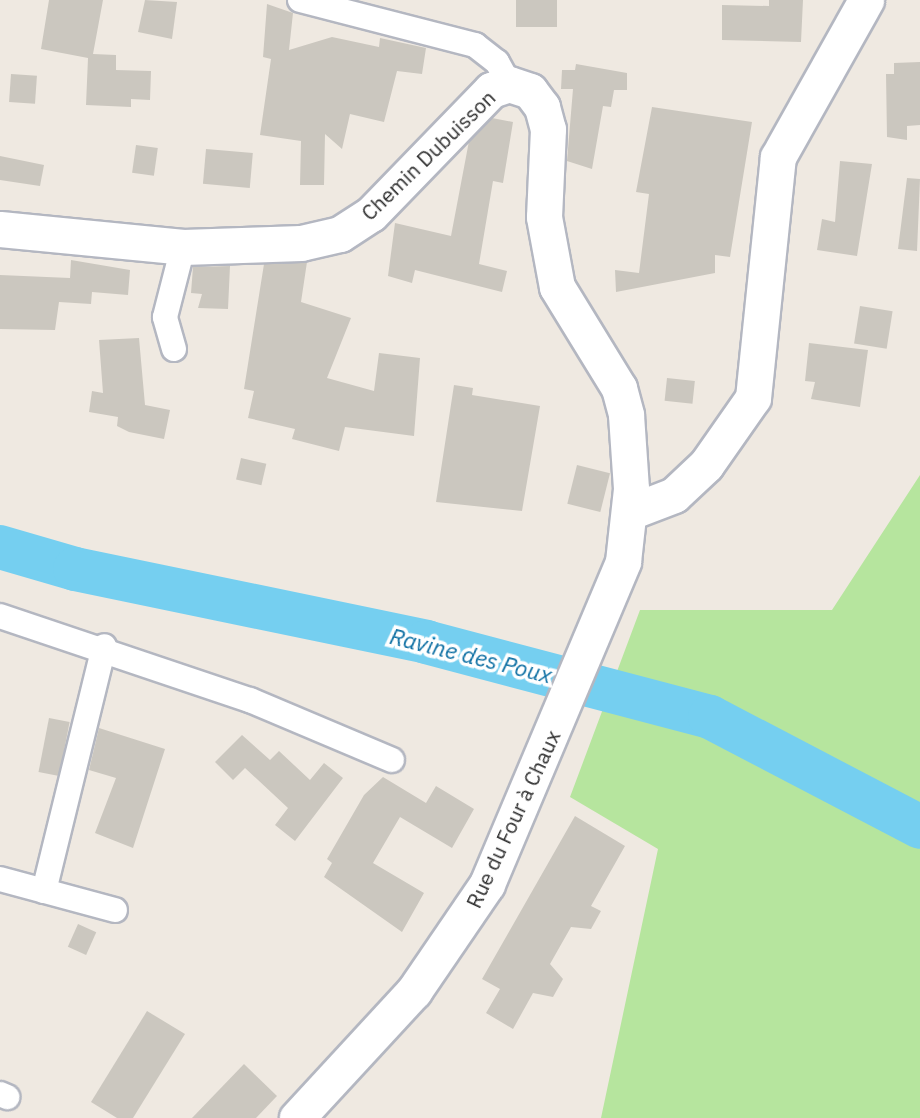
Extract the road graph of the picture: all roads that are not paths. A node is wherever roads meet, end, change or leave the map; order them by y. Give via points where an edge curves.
1 (300, 0) edge
2 (866, 0) edge
3 (509, 84) junction
4 (0, 229) edge
5 (183, 247) junction
6 (174, 349) dead end
7 (630, 512) junction
8 (0, 616) edge
9 (103, 646) junction
10 (392, 760) dead end
11 (0, 879) edge
12 (44, 891) junction
13 (115, 911) dead end
14 (297, 1118) edge

1 - 3 street via 475,45 497,62
2 - 7 main road via 778,157 753,398 706,465 674,495
3 - 5 main road, Chemin Dubuisson via 491,90 371,214 340,234 255,248
3 - 7 main road, Chemin Dubuisson via 530,91 542,107 551,265 568,309 619,388 630,442
4 - 5 main road, Chemin Dubuisson
5 - 6 street via 165,317
7 - 14 main road, Rue du Four à Chaux via 623,562 536,778 487,884 421,984
8 - 9 street
9 - 10 street
9 - 12 street
11 - 12 street
12 - 13 street

